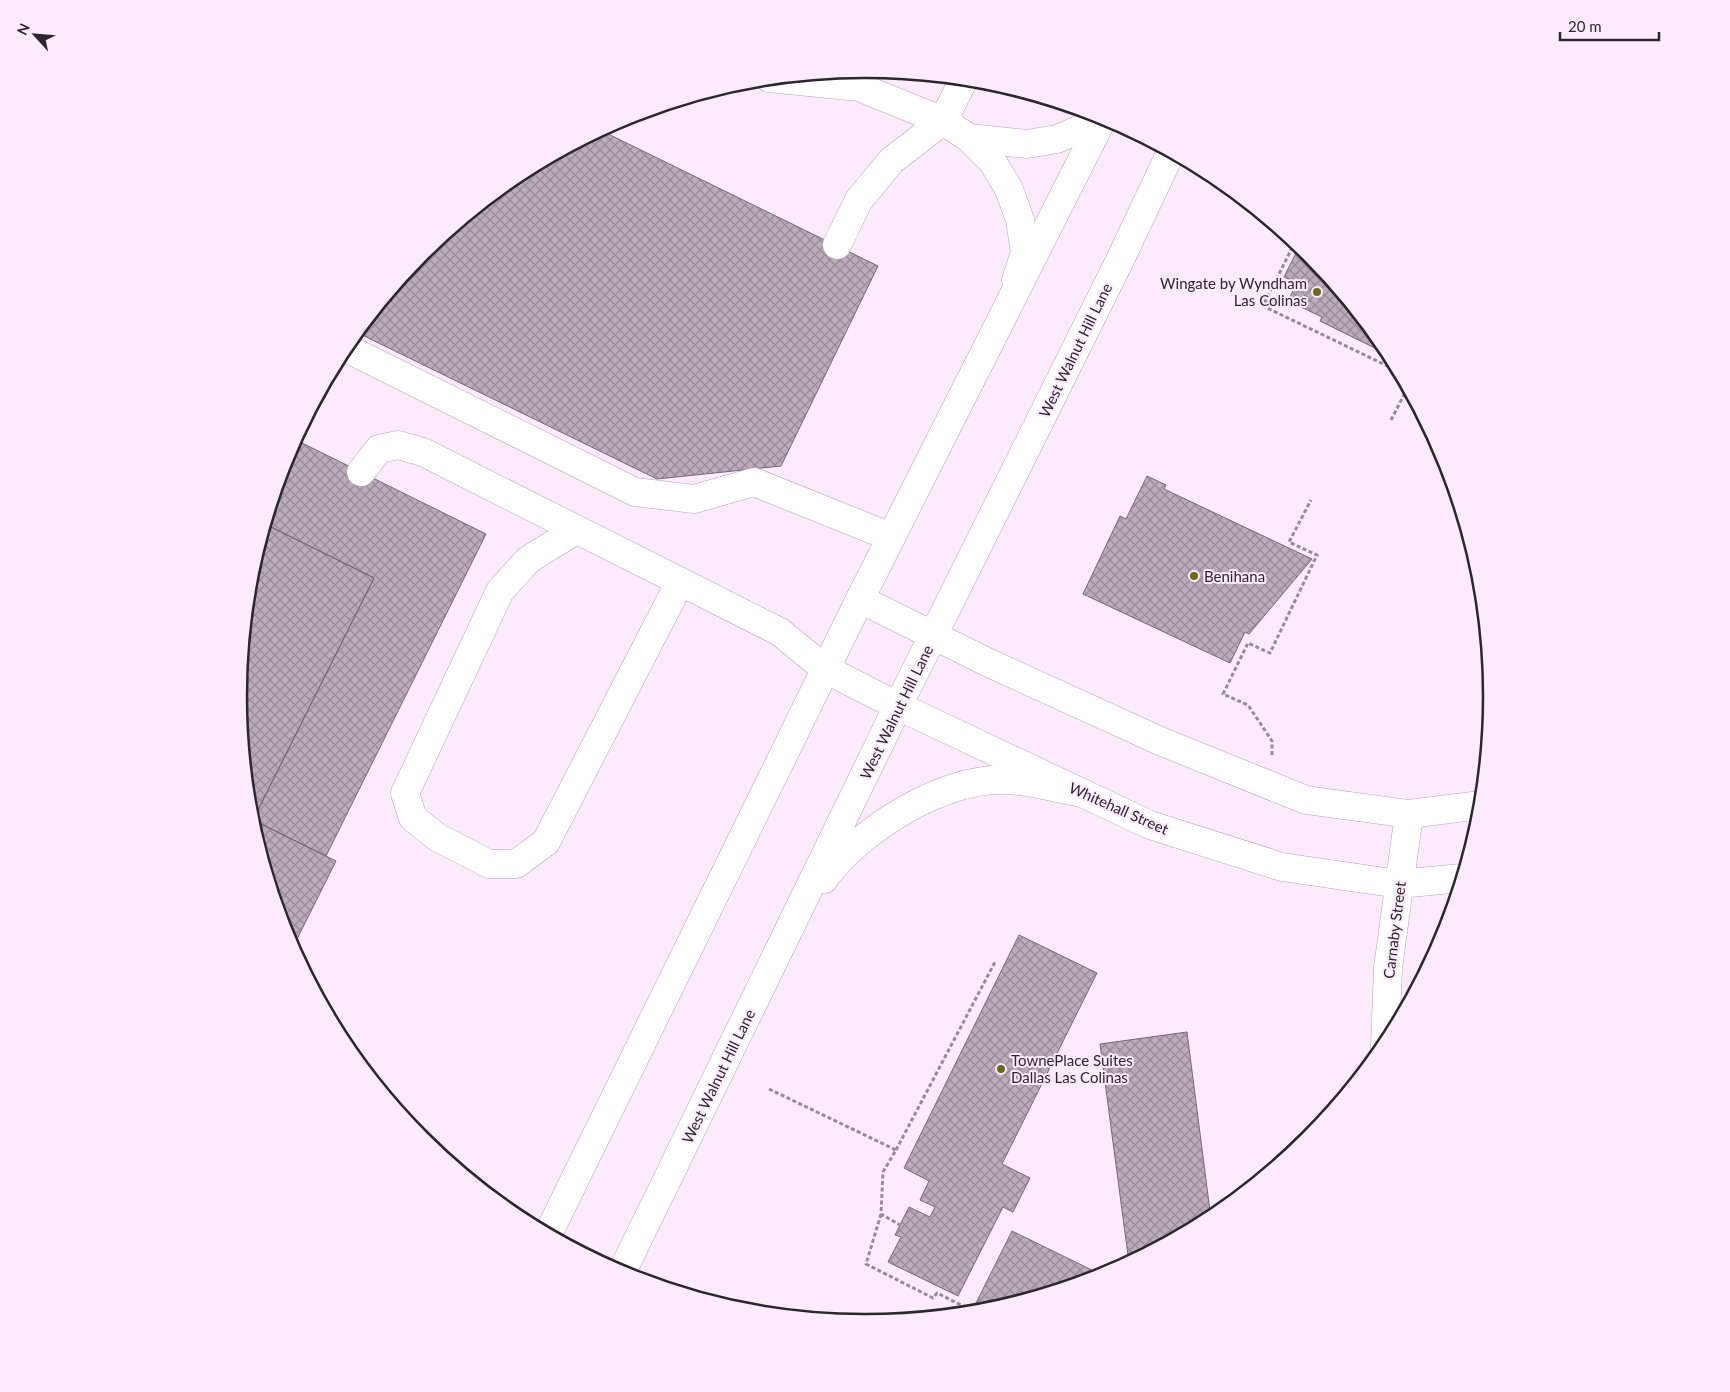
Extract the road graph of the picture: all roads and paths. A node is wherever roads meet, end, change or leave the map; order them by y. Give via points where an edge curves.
1 (802, 81) edge
2 (960, 85) edge
3 (1091, 120) edge
4 (943, 121) junction
5 (1100, 124) edge
6 (969, 138) junction
7 (1169, 157) edge
8 (837, 245) dead end
9 (1292, 249) edge
10 (1008, 308) junction
11 (352, 351) edge
12 (1388, 366) edge
13 (1405, 394) edge
14 (1391, 420) dead end
15 (361, 472) dead end
16 (1311, 500) dead end
17 (576, 530) junction
18 (891, 538) junction
19 (680, 582) junction
20 (860, 599) junction
21 (934, 634) junction
22 (825, 669) junction
23 (898, 706) junction
24 (1272, 755) dead end
25 (1083, 793) junction
26 (1474, 806) edge
27 (1408, 814) junction
28 (1456, 879) edge
29 (1399, 884) junction
30 (795, 918) junction
31 (995, 962) dead end
32 (1386, 1029) edge
33 (769, 1089) dead end
34 (896, 1150) junction
35 (880, 1214) junction
36 (900, 1225) dead end
37 (551, 1229) edge
38 (625, 1266) edge
39 (964, 1306) edge

1 - 4 main road via 859,87
2 - 4 main road
3 - 6 main road via 1085,127 1057,139 1027,144
4 - 6 main road
4 - 8 main road via 891,161 859,200
5 - 10 main road
6 - 10 main road via 992,161 1010,189 1020,220 1025,252
7 - 21 main road, West Walnut Hill Lane
9 - 12 path via 1263,306
10 - 18 main road
11 - 18 main road via 635,492 694,499 754,482
13 - 14 path
15 - 17 main road, Whitehall Street via 379,449 398,445 423,452
16 - 24 path via 1289,542 1317,555 1270,653 1248,643 1223,694 1248,705 1272,741
17 - 19 main road, Whitehall Street
17 - 19 main road via 528,560 500,591 405,793 413,818 437,837 489,864 516,864 546,842
18 - 20 main road
19 - 22 main road, Whitehall Street via 780,632
20 - 21 main road
20 - 22 main road
21 - 23 main road, West Walnut Hill Lane
21 - 27 main road via 987,662 1160,741 1306,800
22 - 23 main road, Whitehall Street
22 - 37 main road
23 - 25 main road, Whitehall Street
23 - 30 main road, West Walnut Hill Lane
25 - 29 main road, Whitehall Street via 1150,825 1282,867
25 - 30 main road via 1007,780 973,782 944,791 888,819 836,863
26 - 27 main road
27 - 29 main road, Carnaby Street
28 - 29 main road, Whitehall Street
29 - 32 main road, Carnaby Street via 1388,968
30 - 38 main road, West Walnut Hill Lane
31 - 34 path
33 - 34 path
34 - 35 path via 883,1172
35 - 36 path
35 - 39 path via 866,1264 933,1298 937,1293

